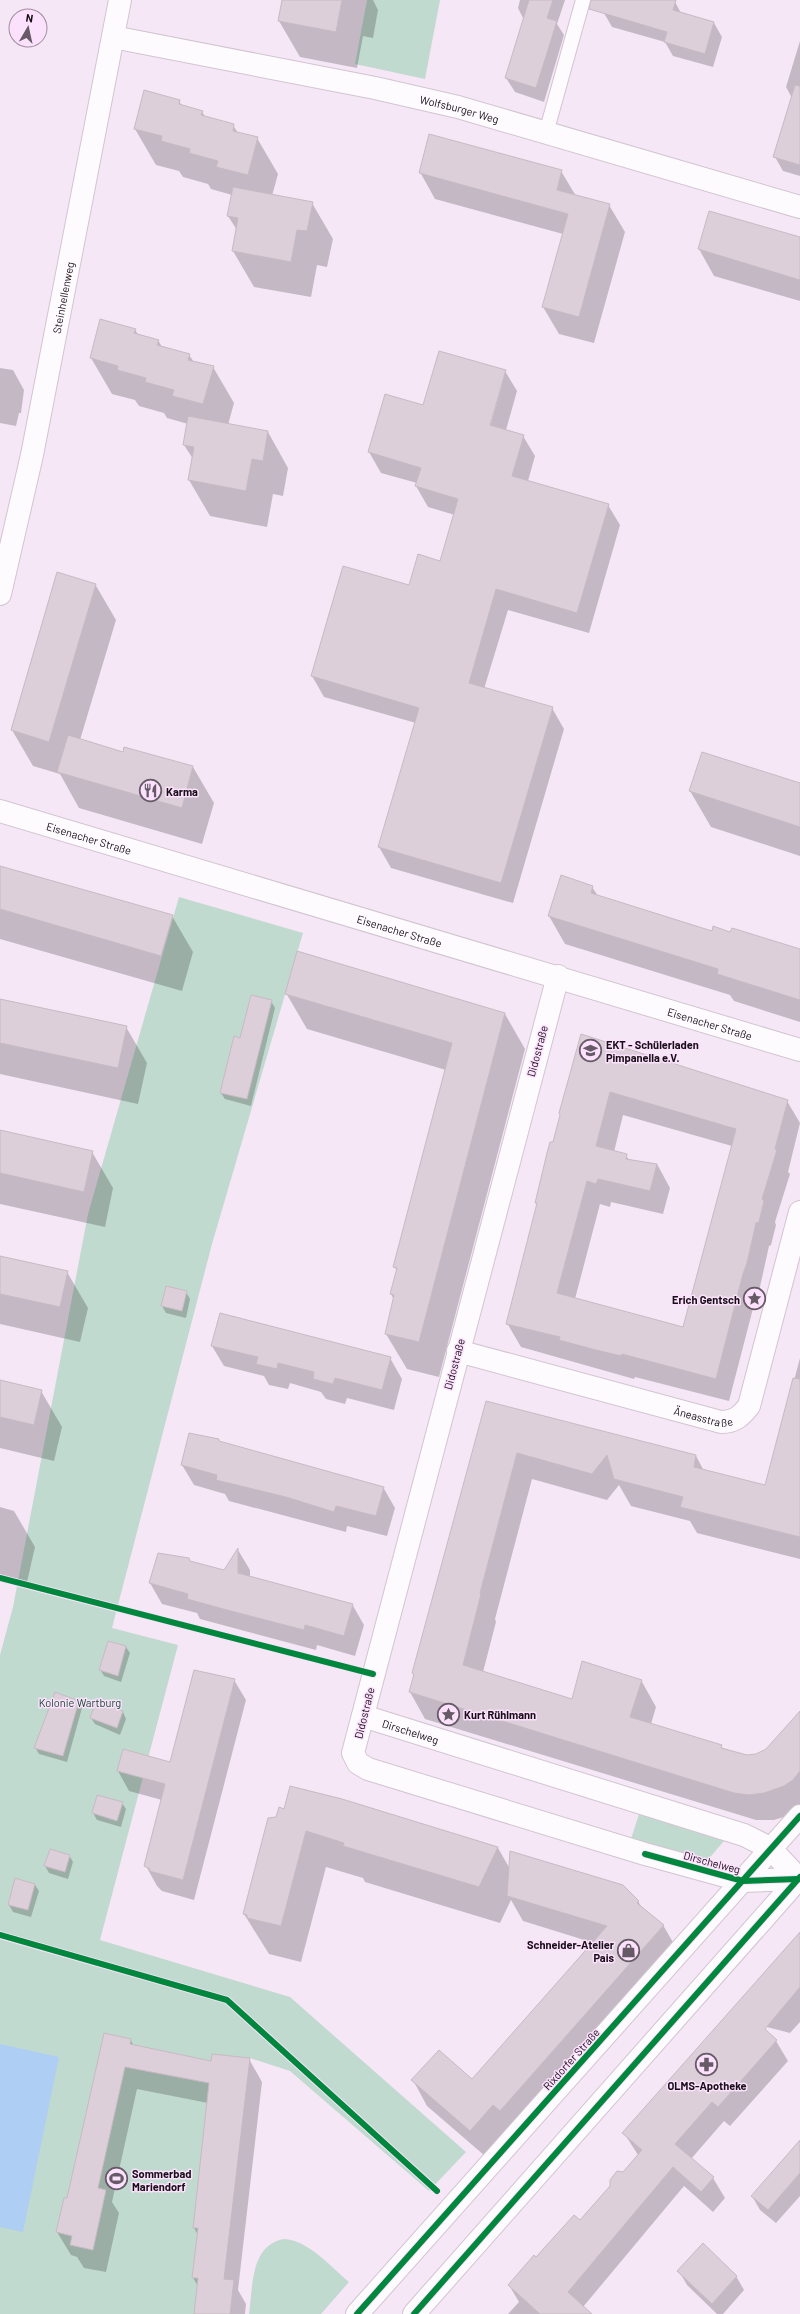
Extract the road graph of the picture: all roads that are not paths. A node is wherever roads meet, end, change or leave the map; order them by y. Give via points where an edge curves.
1 (120, 0) edge
2 (583, 0) edge
3 (113, 37) junction
4 (546, 133) junction
5 (800, 207) edge
6 (0, 594) edge
7 (0, 811) edge
8 (558, 976) junction
9 (800, 1050) edge
10 (800, 1212) edge
11 (458, 1351) junction
12 (363, 1716) junction
13 (354, 1753) joint
14 (800, 1816) edge
15 (770, 1848) junction
16 (799, 1879) edge
17 (743, 1881) junction
18 (357, 2314) edge
19 (414, 2314) edge

1 - 3 street, Steinhellenweg
2 - 4 lane
3 - 4 street, Wolfsburger Weg via 375,88 458,107
3 - 6 street, Steinhellenweg via 32,455
4 - 5 street, Wolfsburger Weg
7 - 8 street, Eisenacher Straße
8 - 9 street, Eisenacher Straße
8 - 11 street, Didostraße
10 - 11 street, Äneasstraße via 749,1406 741,1416 731,1422 721,1422
11 - 12 street, Didostraße
12 - 13 street, Didostraße
12 - 15 street, Dirschelweg via 744,1835
13 - 17 street, Dirschelweg via 358,1763 368,1769 638,1852
14 - 15 street, Rixdorfer Straße
15 - 16 street, Dirschelweg
15 - 17 street, Rixdorfer Straße
16 - 17 street, Dirschelweg
16 - 19 street
17 - 18 street, Rixdorfer Straße

